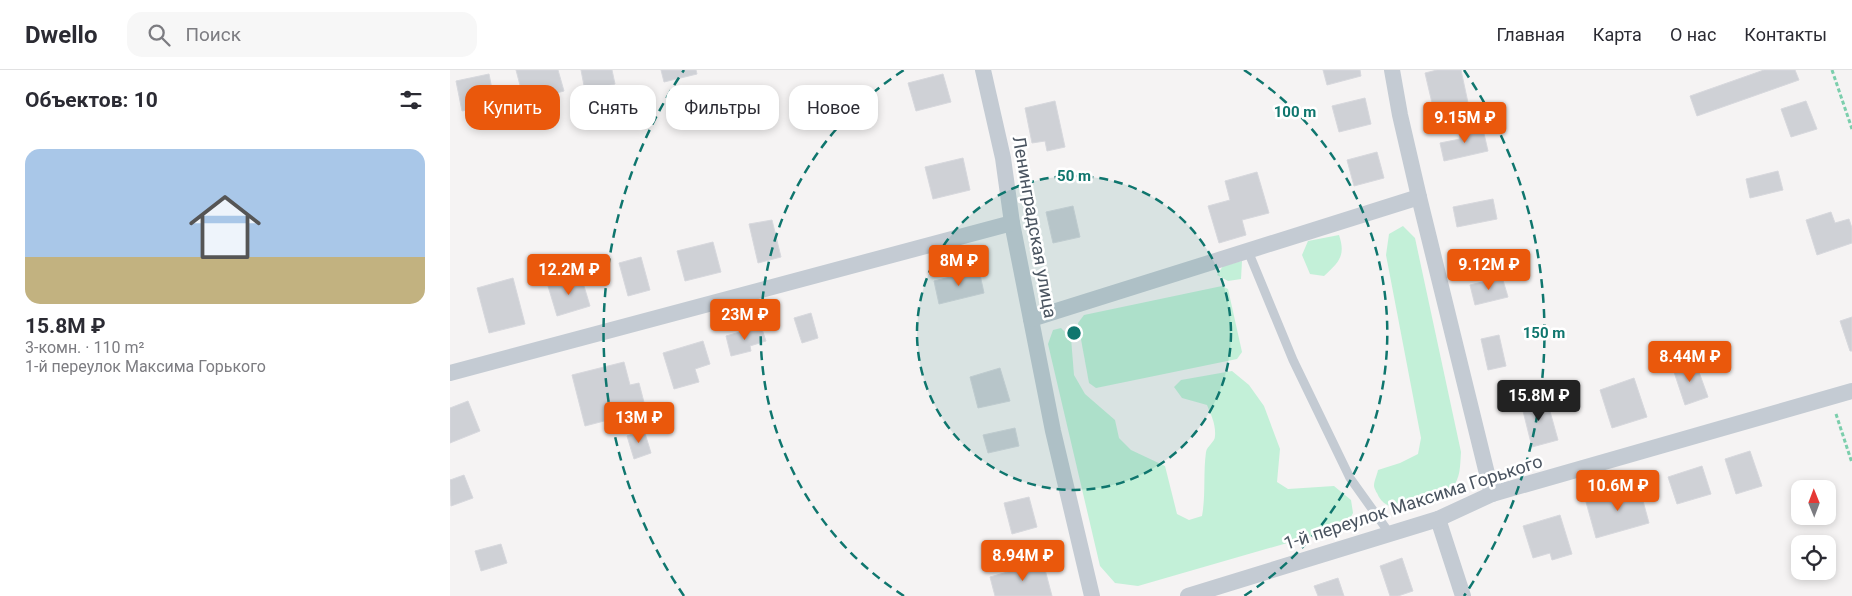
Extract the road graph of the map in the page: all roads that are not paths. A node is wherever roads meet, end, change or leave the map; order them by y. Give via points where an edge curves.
1 (983, 70) edge
2 (1392, 70) edge
3 (1419, 197) junction
4 (1012, 223) junction
5 (1248, 251) junction
6 (1031, 319) junction
7 (450, 373) edge
8 (1852, 391) edge
9 (1492, 494) junction
10 (1438, 519) junction
11 (1390, 534) junction
12 (1092, 596) edge
13 (1188, 596) edge
14 (1463, 596) edge

1 - 4 street, Ленинградская улица via 1003,158
2 - 3 street
3 - 5 street
3 - 9 street
4 - 6 street, Ленинградская улица
4 - 7 street
5 - 6 street
5 - 11 lane via 1293,360 1350,478
6 - 12 street, Ленинградская улица via 1053,431
8 - 9 street, 1-й переулок Максима Горького
9 - 10 street, 1-й переулок Максима Горького
10 - 11 street, 1-й переулок Максима Горького
10 - 14 street
11 - 13 street, 1-й переулок Максима Горького

